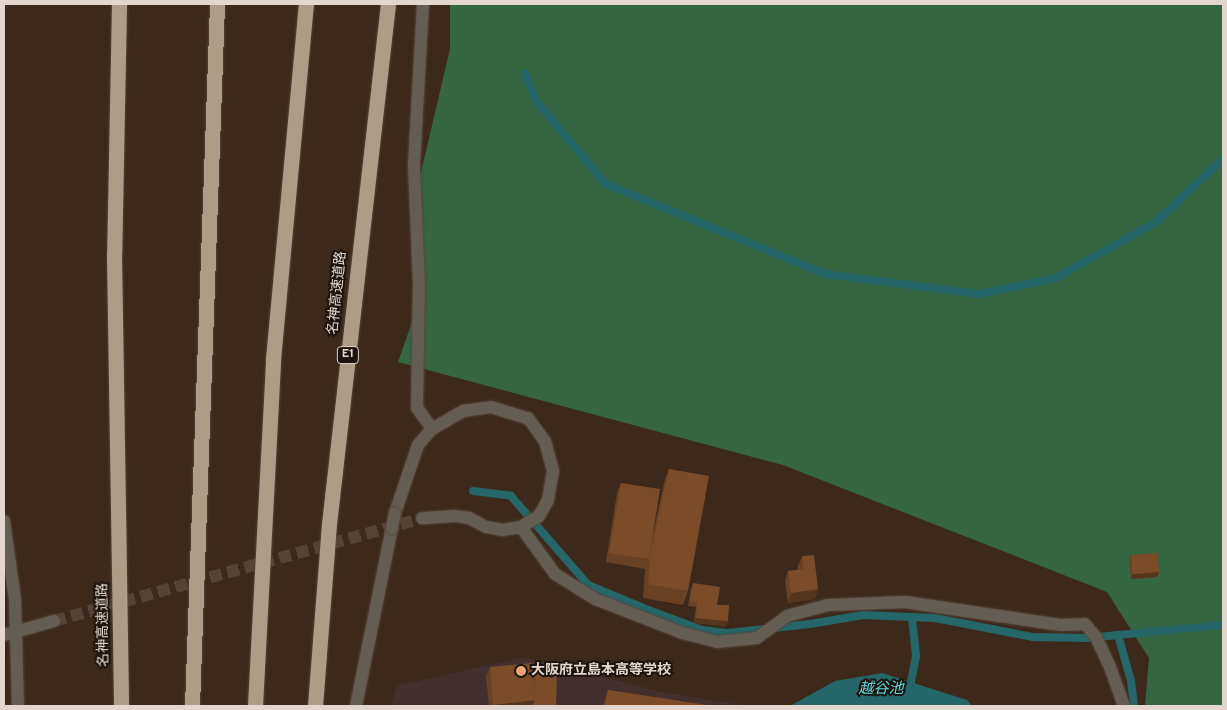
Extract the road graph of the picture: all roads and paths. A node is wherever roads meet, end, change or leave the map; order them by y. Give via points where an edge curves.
1 (119, 4) edge
2 (217, 4) edge
3 (306, 4) edge
4 (388, 4) edge
5 (423, 4) edge
6 (432, 429) junction
7 (422, 518) tunnel mouth
8 (4, 521) edge
9 (522, 526) junction
10 (54, 621) tunnel mouth
11 (17, 630) junction
12 (4, 635) edge
13 (18, 706) edge
14 (121, 706) edge
15 (192, 706) edge
16 (255, 706) edge
17 (315, 706) edge
18 (356, 706) edge
19 (1124, 706) edge

1 - 14 highway, 名神高速道路 via 114,254
2 - 15 highway
3 - 16 highway via 273,358
4 - 17 highway, 名神高速道路 / E1 via 329,524
5 - 6 street via 414,165 419,282 417,408
6 - 9 street via 463,411 491,407 528,418 545,441 553,471 548,500 540,516
6 - 18 street, bridge via 418,445 395,513
7 - 9 street via 469,518 486,527 502,530
8 - 11 street
9 - 19 street via 554,574 595,599 682,633 717,642 759,636 787,616 828,605 906,602 1061,625 1085,624 1096,637
10 - 11 street
11 - 12 street
11 - 13 street

